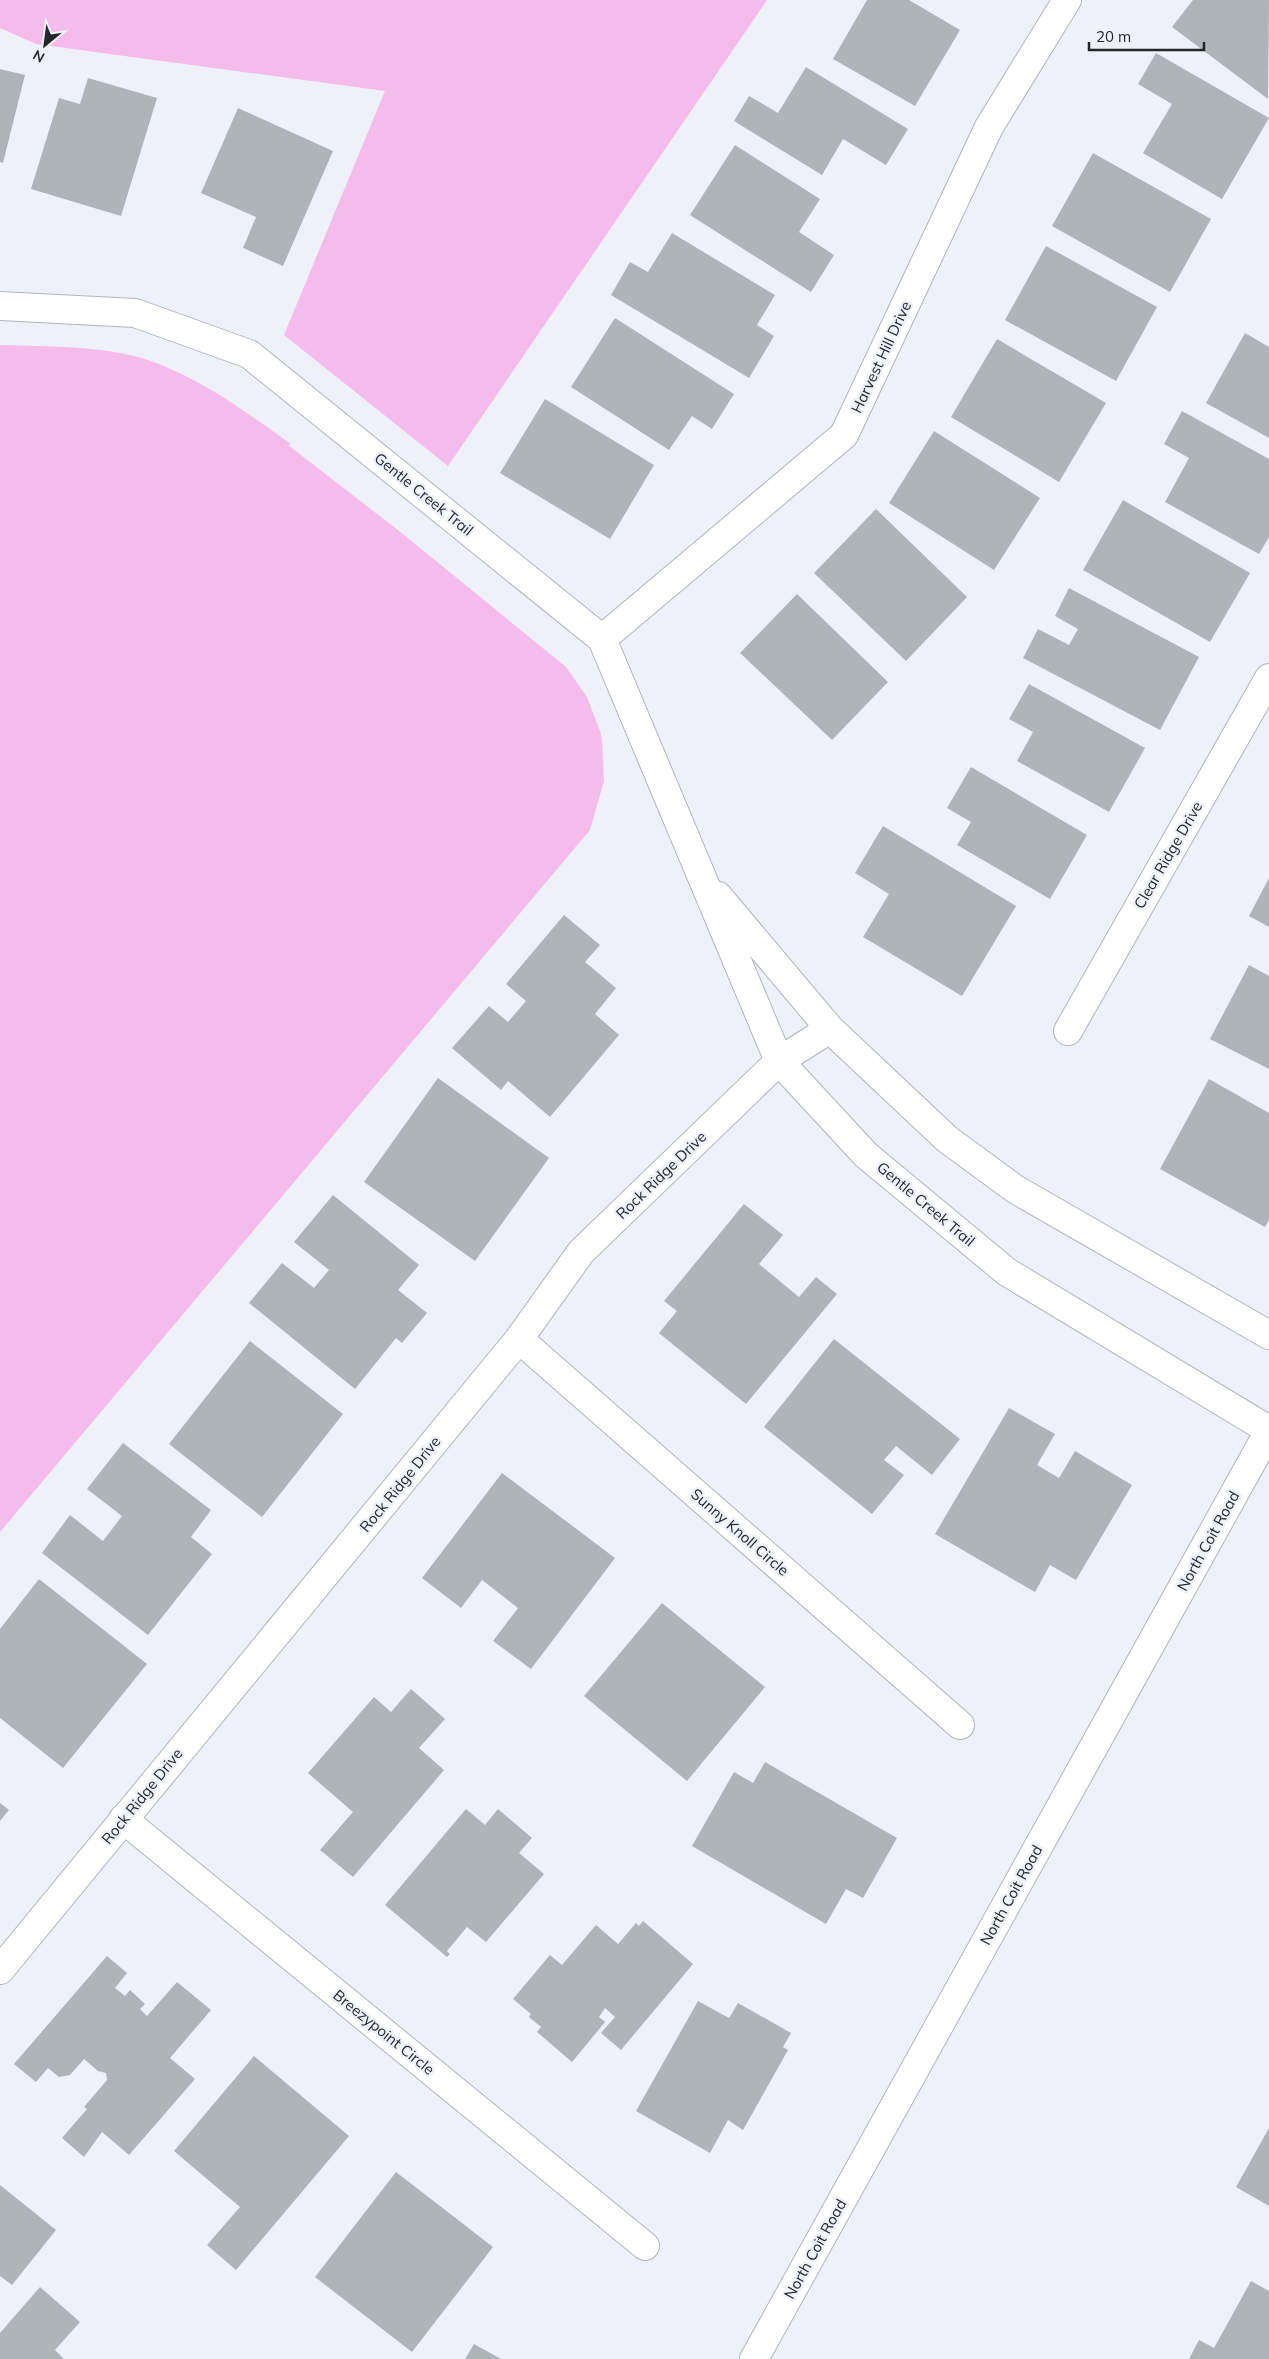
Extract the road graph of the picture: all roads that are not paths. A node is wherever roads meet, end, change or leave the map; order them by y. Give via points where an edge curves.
1 (1067, 0) edge
2 (0, 306) edge
3 (602, 639) junction
4 (1269, 678) edge
5 (698, 872) junction
6 (830, 1029) junction
7 (1068, 1031) dead end
8 (778, 1061) junction
9 (1269, 1335) edge
10 (519, 1338) junction
11 (1269, 1430) edge
12 (960, 1725) dead end
13 (123, 1819) junction
14 (0, 1970) edge
15 (645, 2246) dead end
16 (754, 2359) edge

1 - 3 street, Harvest Hill Drive via 989,127 844,434
2 - 3 street, Gentle Creek Trail via 135,313 249,354
3 - 5 street, Gentle Creek Trail
4 - 7 street, Clear Ridge Drive
5 - 6 street, Gentle Creek Trail
5 - 8 street, Gentle Creek Trail
6 - 8 street, Rock Ridge Drive
6 - 9 street, Gentle Creek Trail via 947,1139 1015,1189
8 - 10 street, Rock Ridge Drive via 581,1252
8 - 11 street, Gentle Creek Trail via 866,1155 1007,1272
10 - 12 street, Sunny Knoll Circle
10 - 13 street, Rock Ridge Drive
11 - 16 street, North Coit Road
13 - 14 street, Rock Ridge Drive
13 - 15 street, Breezypoint Circle

